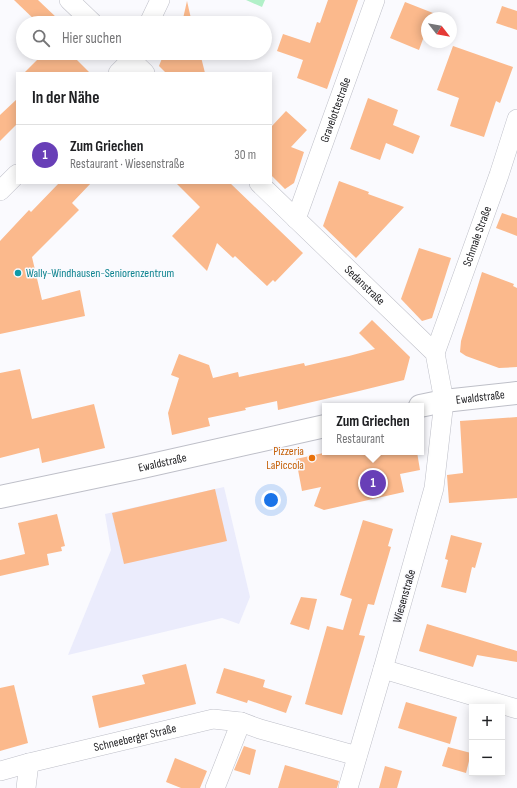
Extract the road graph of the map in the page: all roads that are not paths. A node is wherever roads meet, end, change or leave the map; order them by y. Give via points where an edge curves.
1 (69, 0) edge
2 (160, 0) edge
3 (375, 0) edge
4 (86, 16) edge
5 (152, 16) edge
6 (127, 60) edge
7 (144, 72) edge
8 (517, 119) edge
9 (16, 175) edge
10 (260, 184) edge
11 (0, 191) edge
12 (296, 219) junction
13 (435, 353) junction
14 (517, 393) edge
15 (444, 401) junction
16 (424, 405) edge
17 (322, 427) edge
18 (0, 497) edge
19 (383, 669) junction
20 (517, 709) edge
21 (241, 722) junction
22 (357, 756) junction
23 (29, 763) junction
24 (0, 771) edge
25 (26, 788) edge
26 (215, 788) edge
27 (348, 788) edge

1 - 4 street
2 - 5 street
3 - 12 street, Gravelottestraße
6 - 7 street
8 - 13 street, Schmale Straße
9 - 11 street
10 - 12 street, Sedanstraße
12 - 13 street, Sedanstraße
13 - 15 street
14 - 15 main road, Ewaldstraße
15 - 16 main road, Ewaldstraße
15 - 19 street, Wiesenstraße via 434,488
17 - 18 main road, Ewaldstraße
19 - 20 street
19 - 22 street, Wiesenstraße
21 - 22 street, Schneeberger Straße
21 - 23 street, Schneeberger Straße via 213,719
21 - 26 street
22 - 27 street, Wiesenstraße
23 - 24 street, Schneeberger Straße
23 - 25 street

